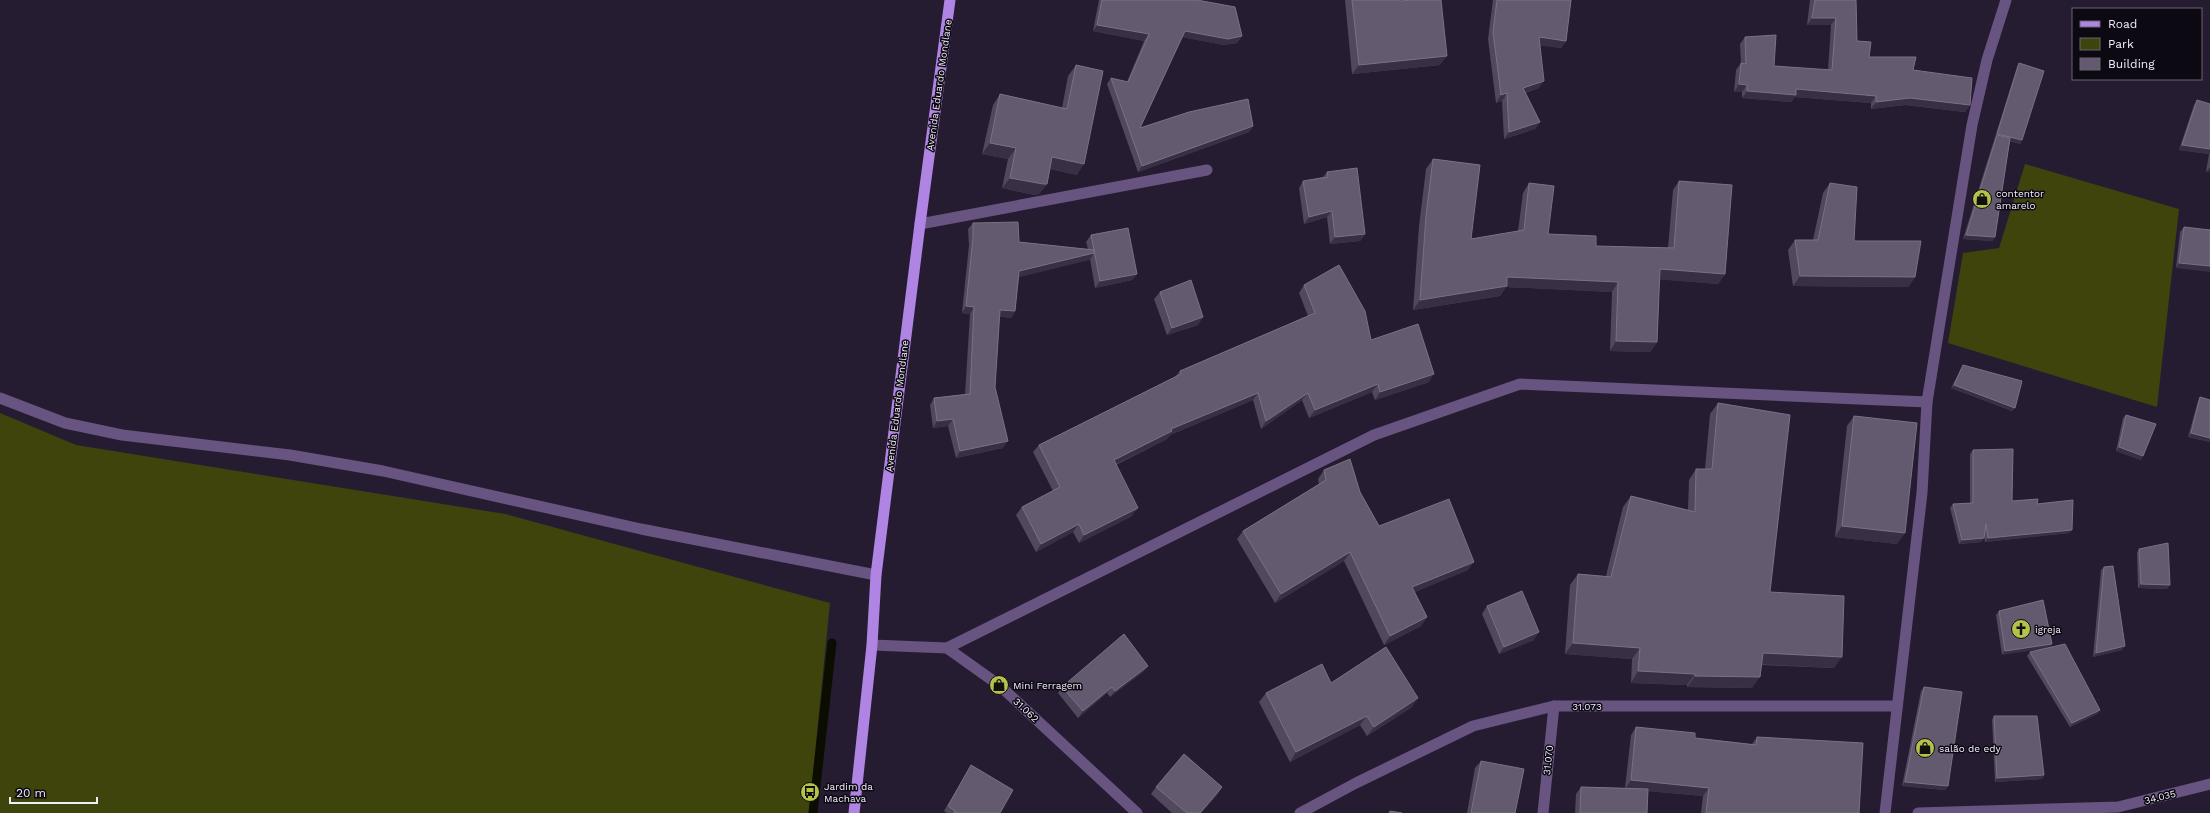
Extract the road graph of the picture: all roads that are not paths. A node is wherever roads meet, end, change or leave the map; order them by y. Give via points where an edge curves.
1 (950, 0) edge
2 (2006, 0) edge
3 (1207, 170) dead end
4 (920, 224) junction
5 (0, 398) edge
6 (1927, 402) junction
7 (876, 576) junction
8 (872, 645) junction
9 (947, 648) junction
10 (1554, 706) junction
11 (1896, 706) junction
12 (2210, 784) edge
13 (2118, 810) edge
14 (854, 813) edge
15 (1137, 813) edge
16 (1300, 813) edge
17 (1543, 813) edge
18 (1885, 813) edge
19 (1918, 813) edge

1 - 4 main road, Avenida Eduardo Mondlane
2 - 6 street via 1987,60 1972,125
3 - 4 street
4 - 7 main road, Avenida Eduardo Mondlane
5 - 7 street via 65,423 114,433 290,455 383,471 633,527
6 - 9 street via 1520,384 1374,435
6 - 11 street via 1922,493
7 - 8 main road, Avenida Eduardo Mondlane
8 - 9 street
8 - 14 main road, Avenida Eduardo Mondlane
9 - 15 street, 31.062 via 999,685
10 - 11 street, 31.073
10 - 16 street, 31.073 via 1473,726
10 - 17 street, 31.070
11 - 18 street
12 - 13 street, 34.035
13 - 19 street, 34.035

